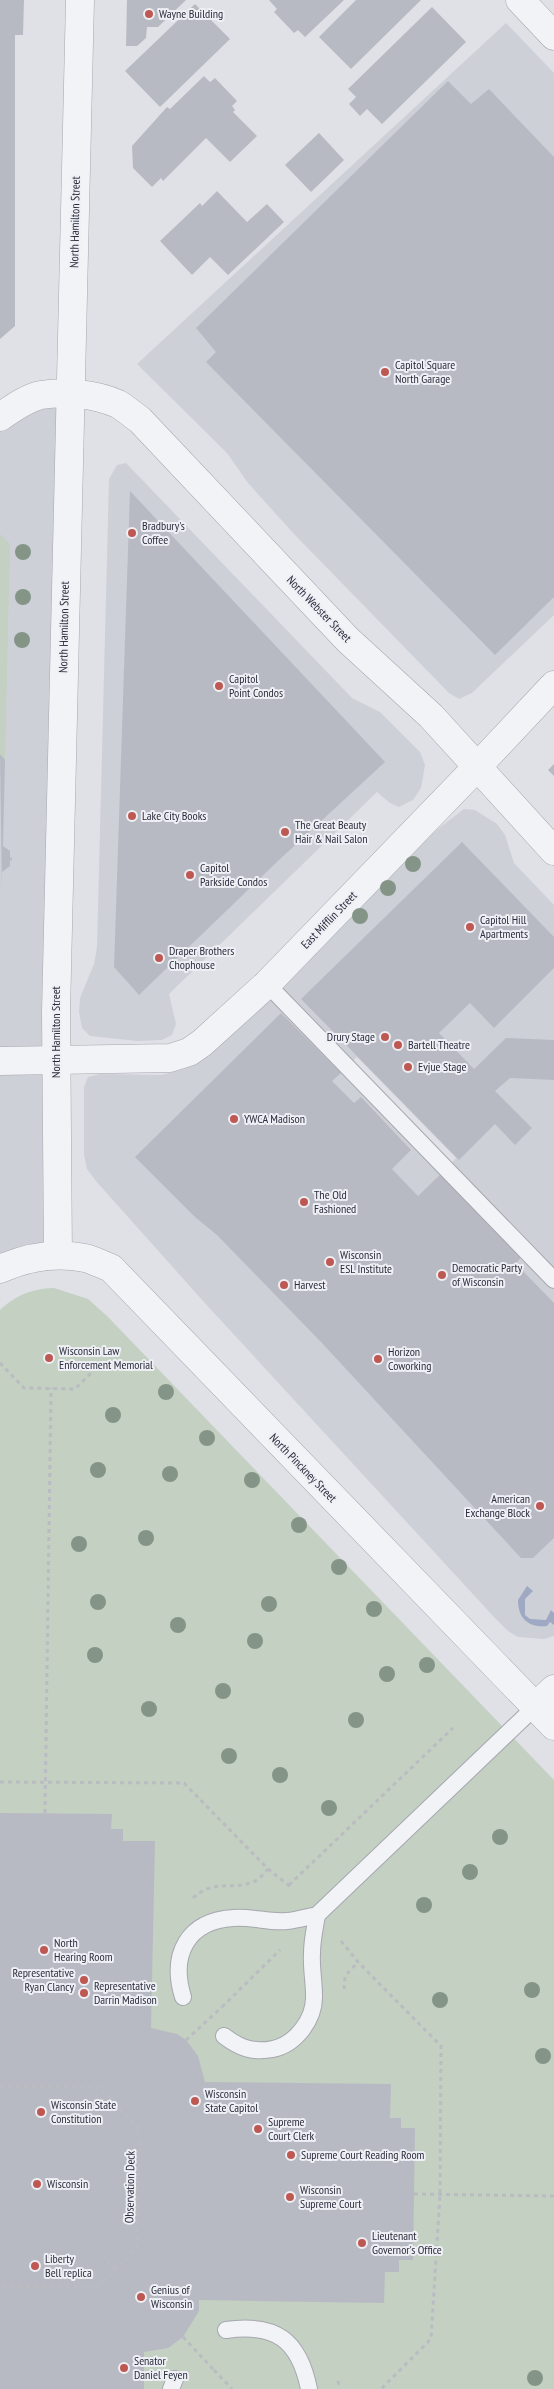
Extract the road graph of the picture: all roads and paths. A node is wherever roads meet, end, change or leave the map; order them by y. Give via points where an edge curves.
1 (80, 0) edge
2 (520, 0) edge
3 (554, 36) edge
4 (70, 394) junction
5 (0, 417) edge
6 (554, 685) edge
7 (477, 767) junction
8 (554, 851) edge
9 (267, 984) junction
10 (56, 1061) junction
11 (0, 1062) edge
12 (58, 1255) junction
13 (0, 1269) edge
14 (554, 1280) edge
15 (0, 1363) edge
16 (99, 1365) dead end
17 (51, 1388) junction
18 (545, 1698) edge
19 (554, 1726) edge
20 (453, 1728) dead end
21 (0, 1782) edge
22 (46, 1782) junction
23 (45, 1813) dead end
24 (317, 1915) junction
25 (335, 1934) dead end
26 (267, 1963) dead end
27 (183, 1997) dead end
28 (224, 2036) dead end
29 (186, 2040) dead end
30 (0, 2086) edge
31 (414, 2194) dead end
32 (440, 2195) junction
33 (554, 2196) edge
34 (102, 2255) dead end
35 (116, 2270) junction
36 (0, 2286) edge
37 (226, 2330) dead end
38 (183, 2337) dead end
39 (232, 2389) edge
40 (309, 2389) edge
41 (381, 2389) edge

1 - 4 street, North Hamilton Street
2 - 3 street
4 - 5 street, North Webster Street via 40,395
4 - 7 street, North Webster Street via 118,404 140,420 348,640 431,716
4 - 10 street, North Hamilton Street
6 - 7 street, East Mifflin Street
7 - 8 street, North Webster Street
7 - 9 street, East Mifflin Street
9 - 10 street, East Mifflin Street via 189,1052 170,1058
9 - 14 lane
10 - 11 street
10 - 12 street, North Hamilton Street
12 - 13 street via 34,1257
12 - 18 street, North Pinckney Street via 87,1258 111,1268
15 - 17 path via 24,1388
16 - 17 path via 75,1389
17 - 22 path
18 - 19 street, North Pinckney Street
18 - 24 lane
20 - 22 path via 290,1887 268,1869 184,1783
21 - 22 path
22 - 23 path
24 - 27 lane via 286,1921 233,1918 206,1924 191,1936 180,1955 177,1973
24 - 28 lane via 312,1954 314,1997 310,2016 300,2033 280,2048 263,2051 247,2050
25 - 32 path via 358,1962 441,2046
26 - 29 path, bridge
30 - 35 path, Observation Deck via 100,2088 140,2129 137,2249
31 - 32 path
32 - 33 path
32 - 41 path via 431,2339
34 - 35 path
35 - 36 path, Observation Deck via 96,2288
37 - 40 lane via 251,2328 271,2331 285,2339 300,2357
38 - 39 path, bridge

